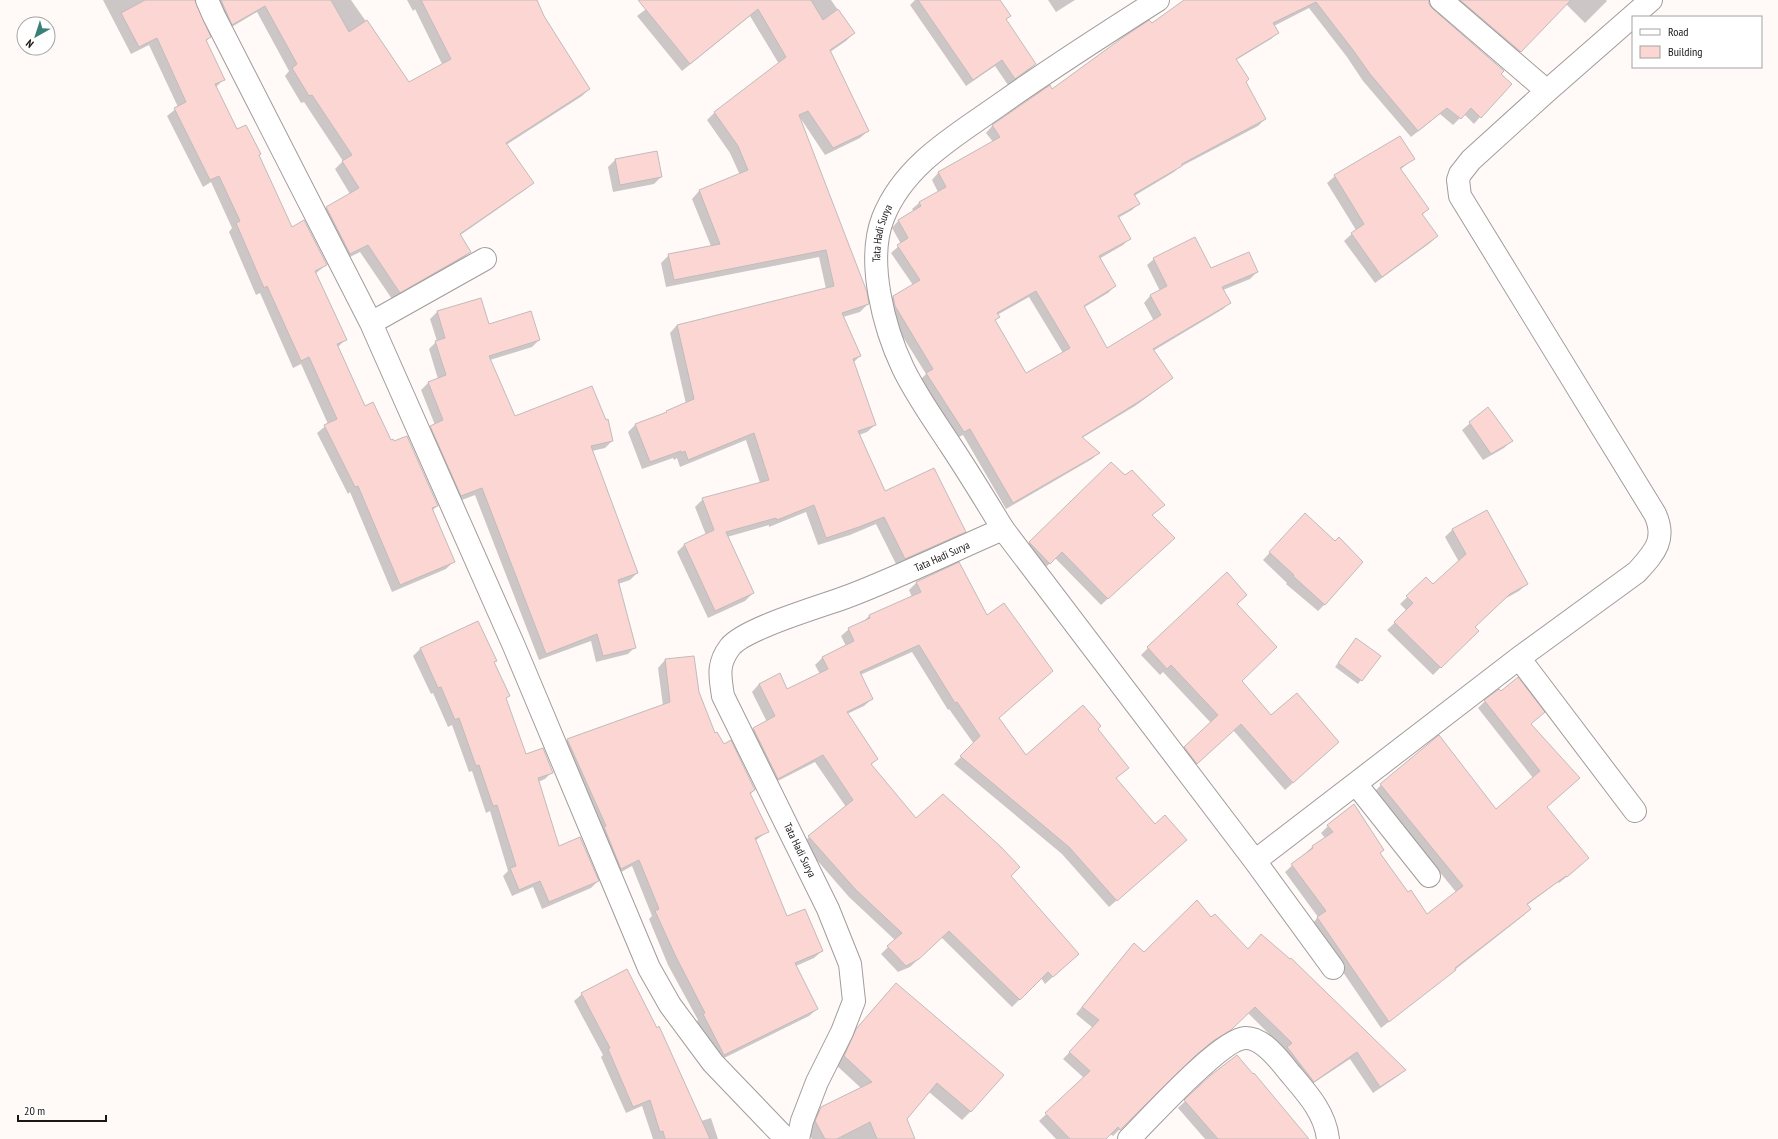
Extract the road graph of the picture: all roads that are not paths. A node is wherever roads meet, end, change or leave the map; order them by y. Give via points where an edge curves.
1 (207, 0) edge
2 (1158, 0) edge
3 (1441, 0) edge
4 (1651, 0) edge
5 (1633, 16) edge
6 (1632, 17) edge
7 (1547, 91) junction
8 (485, 259) dead end
9 (371, 323) junction
10 (1003, 529) junction
11 (1519, 658) junction
12 (1356, 784) junction
13 (1635, 811) dead end
14 (1255, 861) junction
15 (1429, 876) dead end
16 (1333, 968) dead end
17 (786, 1139) edge
18 (798, 1139) edge
19 (1129, 1139) edge
20 (1328, 1139) edge

1 - 9 street
2 - 10 street, Tata Hadi Surya via 1055,66 930,154 902,182 882,218 877,236 877,270 880,298 892,341 903,368 926,409
3 - 7 street
4 - 5 street
6 - 7 street
7 - 11 street via 1471,160 1460,174 1460,196 1655,514 1660,533 1652,556 1637,572
8 - 9 street
9 - 17 street via 514,646 649,968 670,1005 708,1057
10 - 14 street
10 - 18 street, Tata Hadi Surya via 850,595 749,632 731,646 720,664 723,696 828,909 851,970 854,1001 815,1088
11 - 12 street
11 - 13 street
12 - 14 street
12 - 15 street
14 - 16 street
19 - 20 street via 1196,1071 1228,1044 1245,1038 1261,1043 1285,1066 1315,1103

